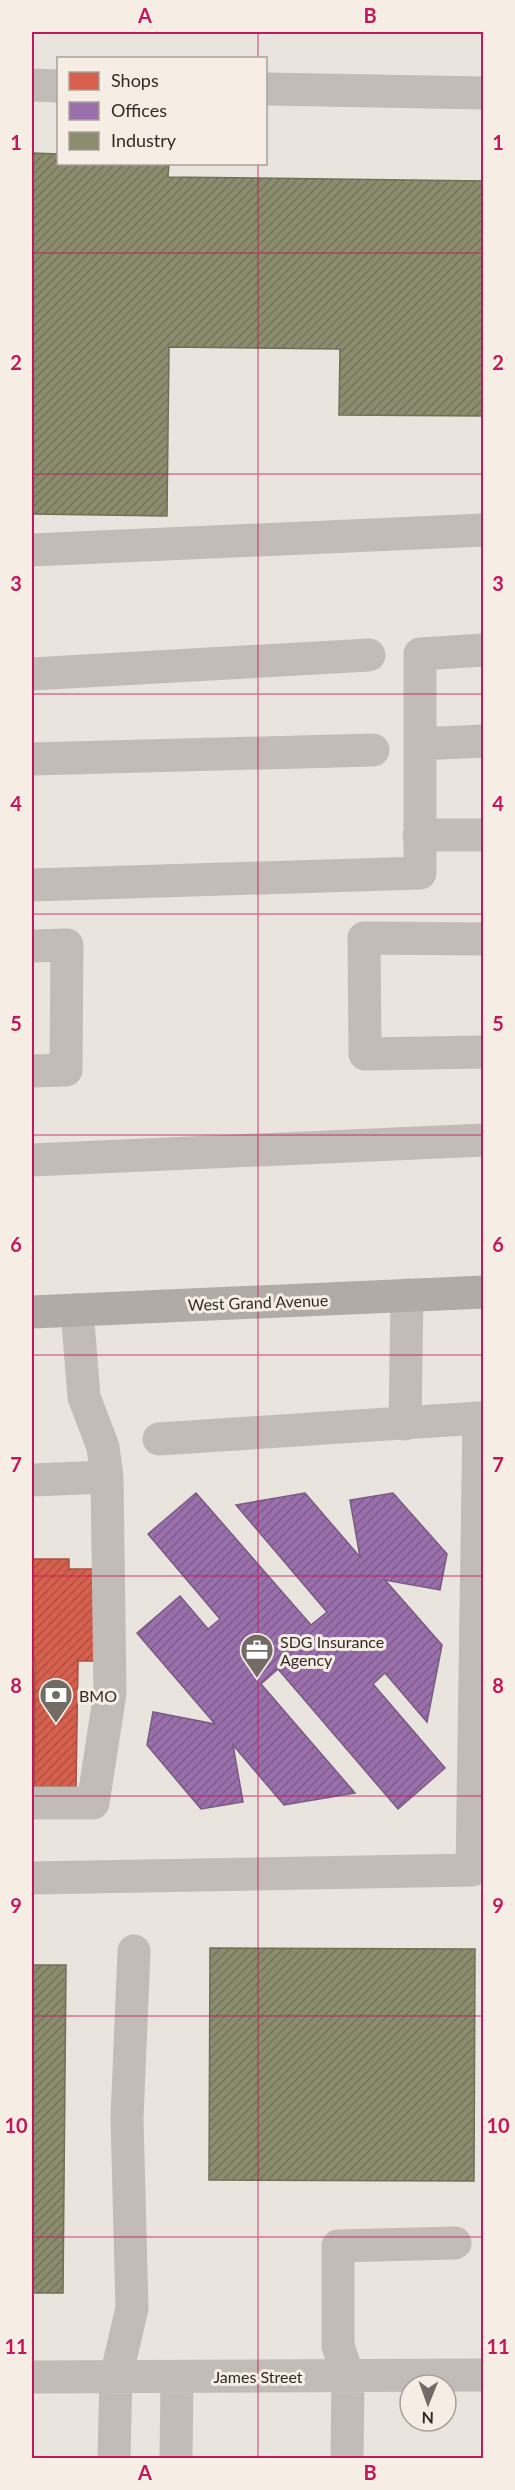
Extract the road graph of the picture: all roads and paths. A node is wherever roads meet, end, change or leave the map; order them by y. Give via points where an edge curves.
1 (32, 85) edge
2 (57, 86) edge
3 (267, 90) edge
4 (483, 93) edge
5 (483, 530) edge
6 (32, 550) edge
7 (483, 650) edge
8 (369, 655) dead end
9 (32, 674) edge
10 (483, 741) edge
11 (420, 744) junction
12 (373, 750) dead end
13 (32, 759) edge
14 (483, 835) edge
15 (419, 836) junction
16 (32, 885) edge
17 (483, 939) edge
18 (32, 946) edge
19 (483, 1052) edge
20 (32, 1071) edge
21 (483, 1140) edge
22 (32, 1160) edge
23 (483, 1292) edge
24 (407, 1296) junction
25 (77, 1310) junction
26 (32, 1312) edge
27 (405, 1424) junction
28 (159, 1438) dead end
29 (107, 1477) junction
30 (32, 1480) edge
31 (32, 1803) edge
32 (32, 1878) edge
33 (134, 1951) dead end
34 (455, 2243) dead end
35 (483, 2375) edge
36 (348, 2376) junction
37 (32, 2377) edge
38 (116, 2377) junction
39 (177, 2377) junction
40 (114, 2458) edge
41 (176, 2458) edge
42 (347, 2458) edge

1 - 2 street
3 - 4 street
5 - 6 street
7 - 11 street via 420,654
8 - 9 street
10 - 11 street
11 - 15 street
12 - 13 street
14 - 15 street
15 - 16 street via 420,873
17 - 19 street via 364,938 365,1054
18 - 20 street via 67,945 66,1070
21 - 22 street
23 - 24 main road, West Grand Avenue
24 - 25 main road, West Grand Avenue
24 - 27 street
25 - 26 main road, West Grand Avenue
25 - 29 street via 84,1397 102,1448
27 - 28 street
27 - 32 street via 479,1418 472,1870
29 - 30 street
29 - 31 street via 110,1693 93,1803
33 - 38 street via 127,2118 132,2308
34 - 36 street via 338,2246 338,2346
35 - 36 street, James Street
36 - 39 street, James Street
36 - 42 street
37 - 38 street, James Street
38 - 39 street, James Street
38 - 40 street
39 - 41 street

